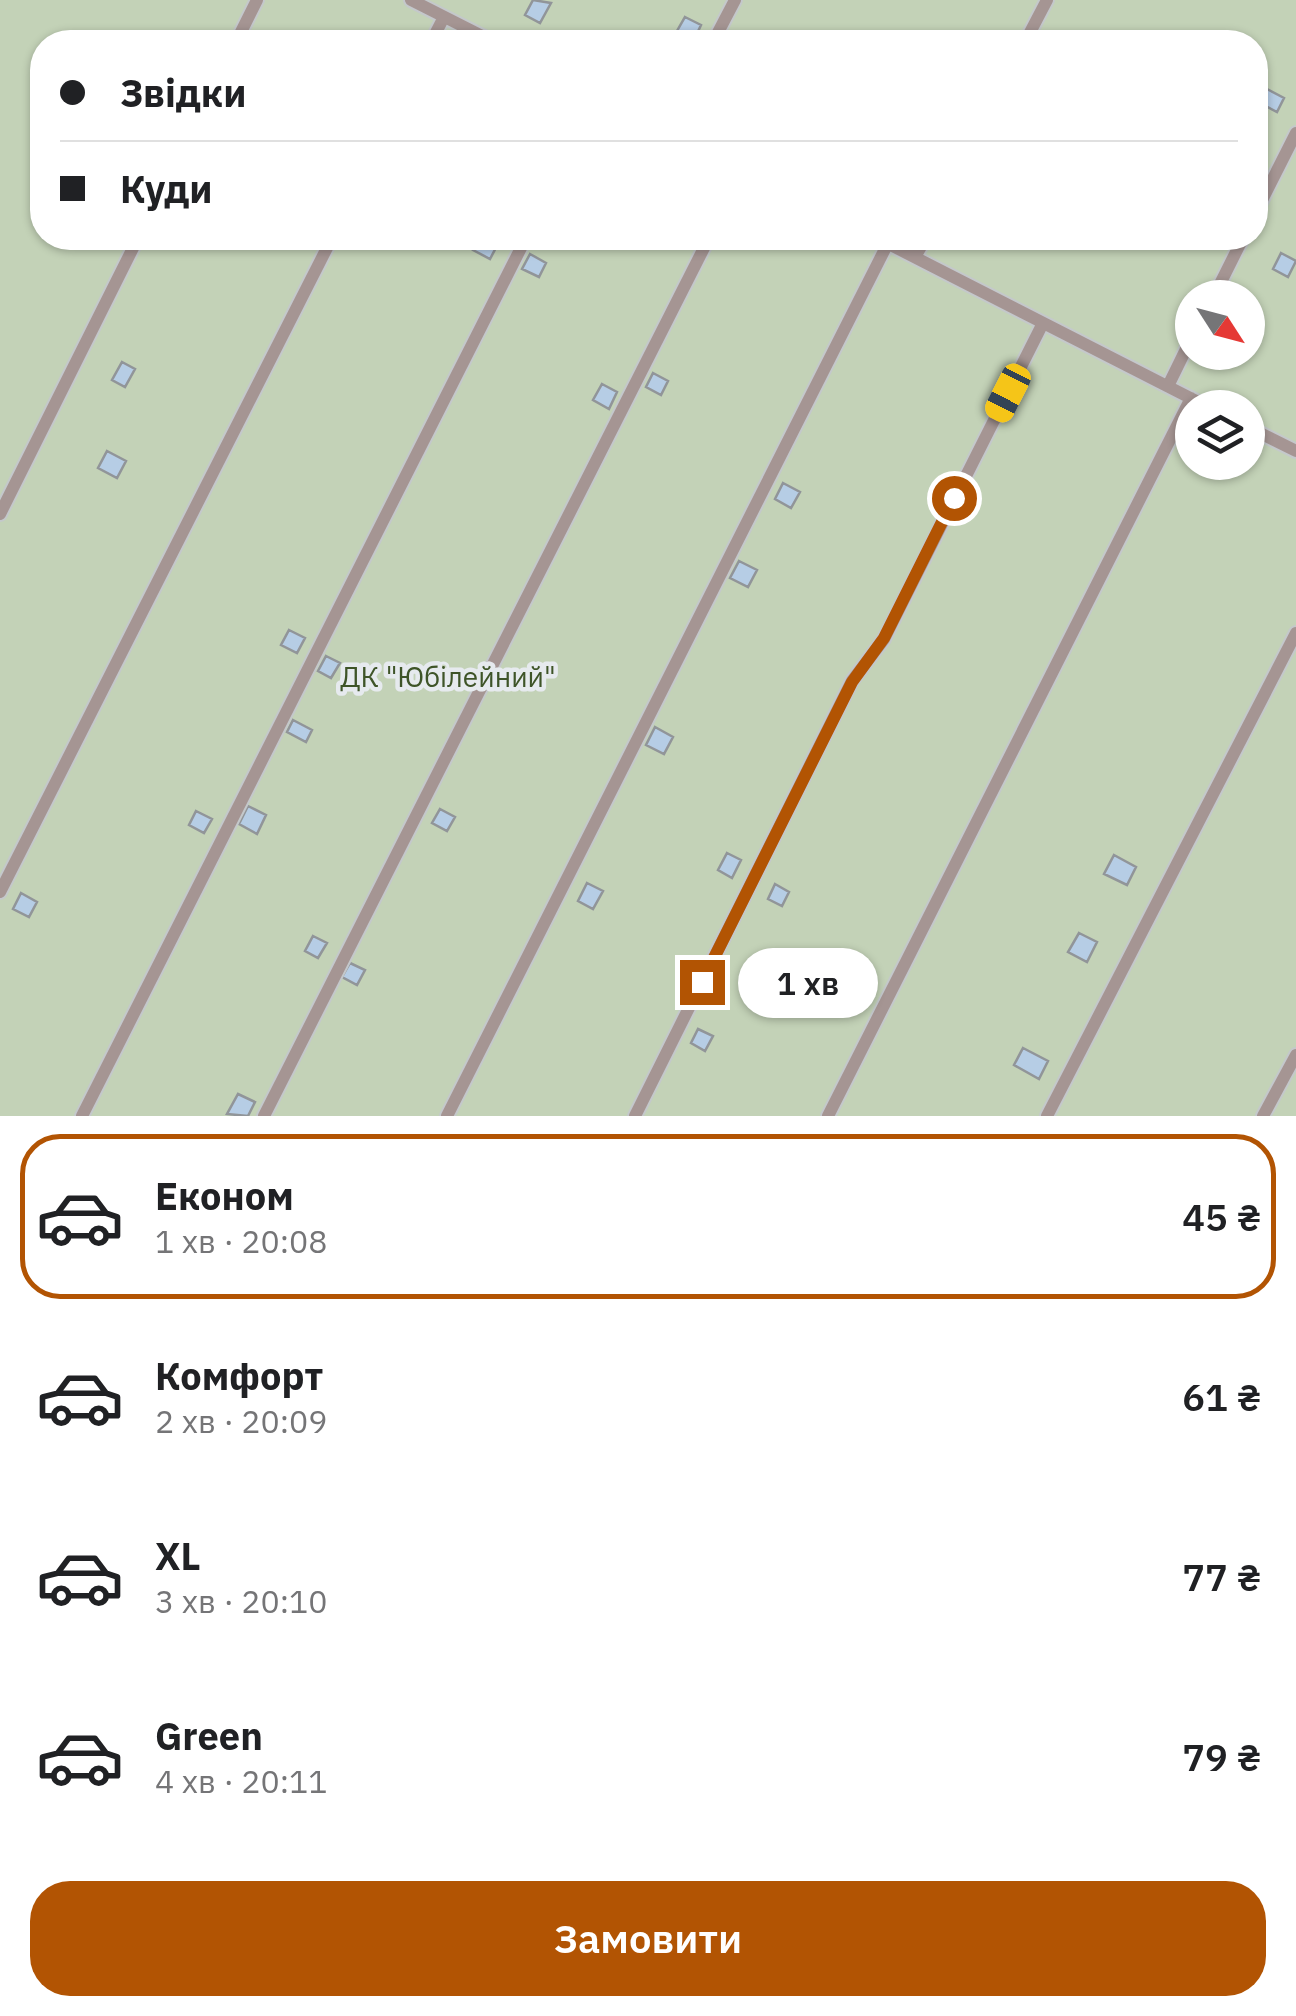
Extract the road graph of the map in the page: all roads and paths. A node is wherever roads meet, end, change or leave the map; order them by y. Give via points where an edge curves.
1 (257, 0) edge
2 (735, 0) edge
3 (1047, 0) edge
4 (415, 1) edge
5 (444, 17) junction
6 (242, 30) edge
7 (437, 30) edge
8 (470, 30) edge
9 (719, 30) edge
10 (1031, 30) edge
11 (1296, 133) edge
12 (1268, 188) edge
13 (132, 250) edge
14 (326, 250) edge
15 (520, 250) edge
16 (703, 250) edge
17 (877, 250) edge
18 (900, 250) edge
19 (919, 250) edge
20 (1237, 250) edge
21 (915, 258) junction
22 (1222, 280) edge
23 (1044, 323) junction
24 (1176, 370) edge
25 (1168, 386) junction
26 (1176, 390) edge
27 (1175, 430) edge
28 (1265, 436) edge
29 (1296, 452) edge
30 (0, 514) edge
31 (1296, 634) edge
32 (0, 892) edge
33 (1296, 1055) edge
34 (82, 1116) edge
35 (264, 1116) edge
36 (447, 1116) edge
37 (635, 1116) edge
38 (828, 1116) edge
39 (1046, 1116) edge
40 (1263, 1116) edge

1 - 6 lane
2 - 9 lane
3 - 10 lane
4 - 5 lane
5 - 7 lane
5 - 8 lane
11 - 12 lane
13 - 30 lane
14 - 32 lane
15 - 34 lane
16 - 35 lane
17 - 36 lane
18 - 21 lane
19 - 21 lane
20 - 22 lane
21 - 23 lane
23 - 25 lane
23 - 37 lane via 884,638 852,682
24 - 25 lane
25 - 26 lane
27 - 38 lane
28 - 29 lane
31 - 39 lane
33 - 40 lane

